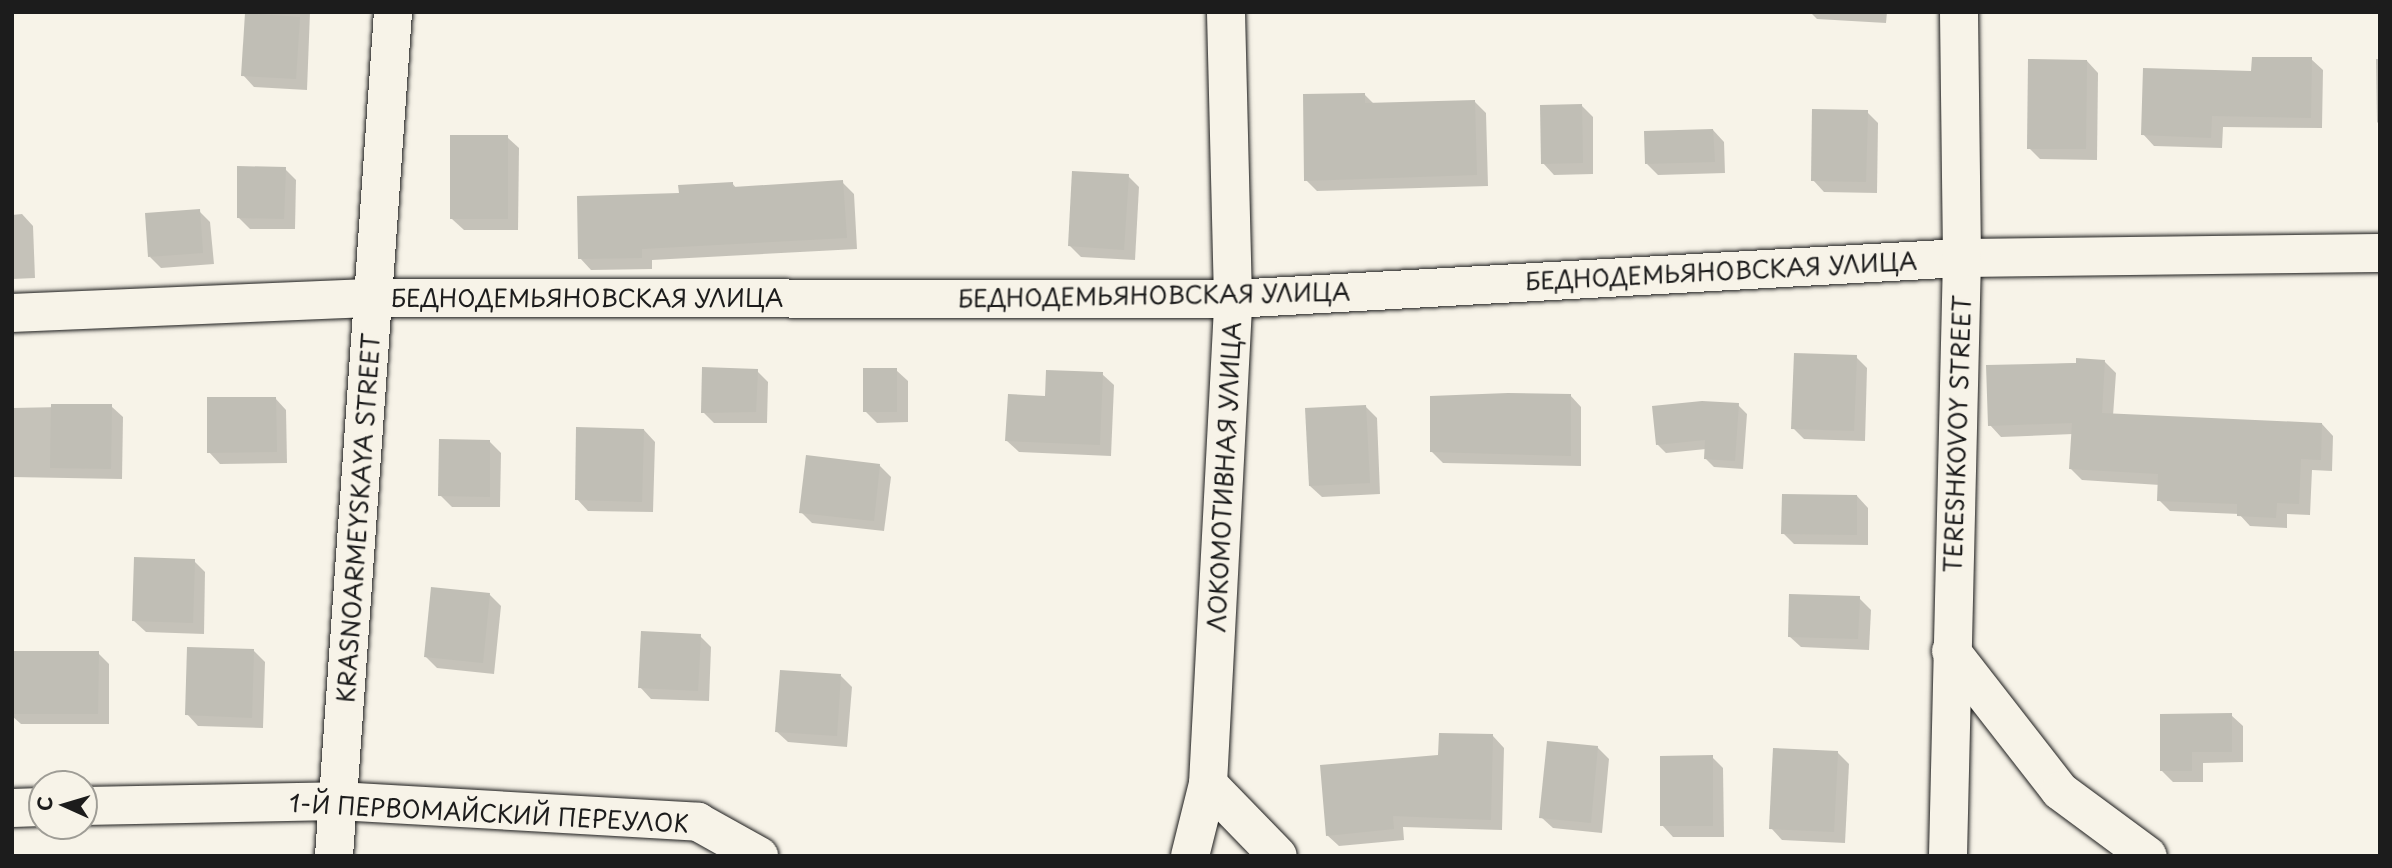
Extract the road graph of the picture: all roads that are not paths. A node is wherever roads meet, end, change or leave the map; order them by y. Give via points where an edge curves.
1 (393, 12) edge
2 (1226, 12) edge
3 (1959, 12) edge
4 (2380, 253) edge
5 (1962, 258) junction
6 (373, 298) junction
7 (1233, 299) junction
8 (12, 313) edge
9 (1951, 651) junction
10 (1208, 784) junction
11 (338, 801) junction
12 (98, 806) edge
13 (334, 856) edge
14 (759, 856) edge
15 (1190, 856) edge
16 (1278, 856) edge
17 (1948, 856) edge
18 (2147, 856) edge

1 - 6 street, KRASNOARMEYSKAYA STREET
2 - 7 street, ЛОКОМОТИВНАЯ УЛИЦА
3 - 5 street, TERESHKOVOY STREET
4 - 5 street, БЕДНОДЕМЬЯНОВСКАЯ УЛИЦА
5 - 7 street, БЕДНОДЕМЬЯНОВСКАЯ УЛИЦА
5 - 9 street, TERESHKOVOY STREET
6 - 7 street, БЕДНОДЕМЬЯНОВСКАЯ УЛИЦА
6 - 8 street, БЕДНОДЕМЬЯНОВСКАЯ УЛИЦА
6 - 11 street, KRASNOARMEYSKAYA STREET
7 - 10 street, ЛОКОМОТИВНАЯ УЛИЦА
9 - 17 street, TERESHKOVOY STREET
9 - 18 street via 2060,791
10 - 15 street, ЛОКОМОТИВНАЯ УЛИЦА
10 - 16 street
11 - 12 street, 1-Й ПЕРВОМАЙСКИЙ ПЕРЕУЛОК
11 - 13 street, KRASNOARMEYSKAYA STREET
11 - 14 street, 1-Й ПЕРВОМАЙСКИЙ ПЕРЕУЛОК via 698,822

